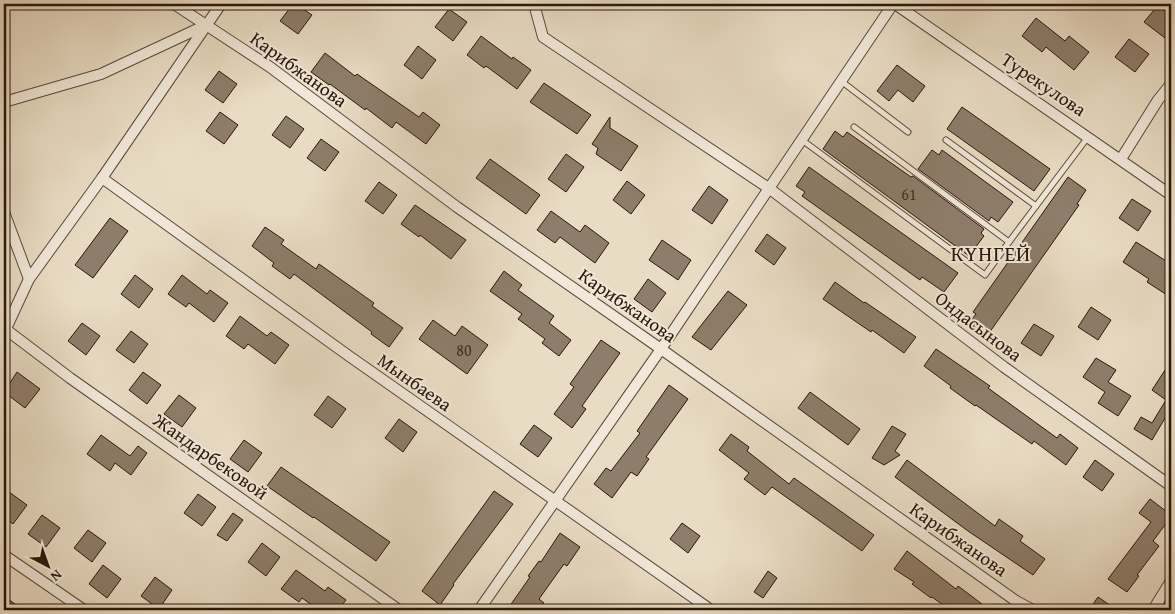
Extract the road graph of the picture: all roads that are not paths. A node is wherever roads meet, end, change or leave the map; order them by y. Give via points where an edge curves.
1 (174, 4) edge
2 (221, 4) edge
3 (534, 4) edge
4 (894, 4) edge
5 (205, 25) junction
6 (841, 82) junction
7 (1171, 84) edge
8 (4, 102) edge
9 (854, 127) dead end
10 (908, 132) dead end
11 (1088, 136) junction
12 (802, 140) junction
13 (946, 140) dead end
14 (1121, 159) junction
15 (102, 178) junction
16 (770, 189) junction
17 (1171, 195) edge
18 (1036, 206) junction
19 (4, 212) edge
20 (1009, 242) junction
21 (29, 279) junction
22 (5, 330) edge
23 (661, 349) junction
24 (1171, 486) edge
25 (555, 502) junction
26 (4, 555) edge
27 (1171, 581) edge
28 (84, 610) edge
29 (399, 610) edge
30 (479, 610) edge
31 (711, 610) edge
32 (1033, 610) edge
33 (1153, 610) edge

1 - 5 street, Карибжанова
2 - 5 street
3 - 16 street, Ондасынова via 543,37
4 - 6 street
4 - 11 street, Турекулова
5 - 8 street via 101,74
5 - 15 street
5 - 23 street, Карибжанова via 270,67 457,207
6 - 10 lane
6 - 12 street
7 - 14 street
9 - 20 lane
11 - 14 street, Турекулова
11 - 18 lane
12 - 16 street
12 - 20 lane via 985,275
13 - 18 lane
14 - 17 street, Турекулова
15 - 21 street
15 - 25 street, Мынбаева
16 - 23 street
16 - 24 street, Ондасынова via 1004,367
18 - 20 lane
19 - 21 street
21 - 22 street
22 - 29 street, Жандарбековой
23 - 25 street
23 - 32 street, Карибжанова
25 - 30 street
25 - 31 street, Мынбаева
26 - 28 street
27 - 33 street

